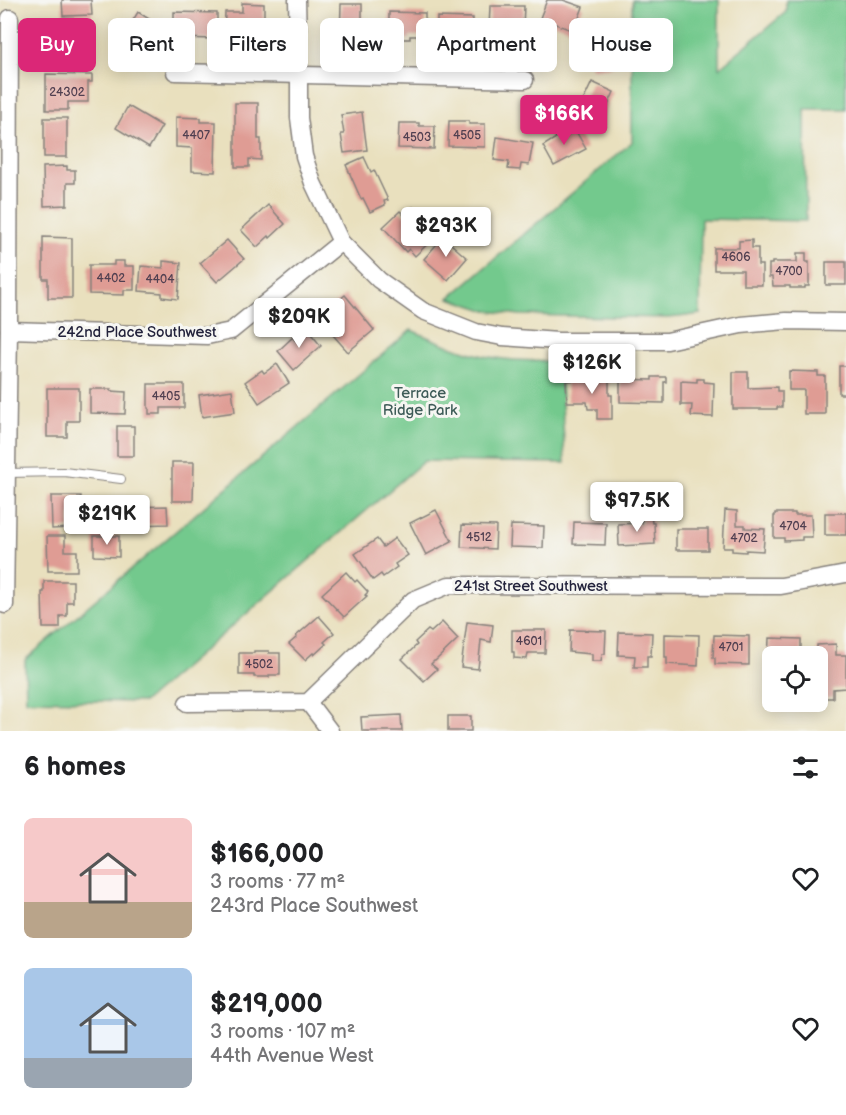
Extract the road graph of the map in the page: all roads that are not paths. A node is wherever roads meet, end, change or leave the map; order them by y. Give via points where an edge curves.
1 (297, 0) edge
2 (10, 18) dead end
3 (175, 72) dead end
4 (299, 76) junction
5 (525, 80) dead end
6 (341, 242) junction
7 (846, 322) edge
8 (9, 330) junction
9 (6, 473) junction
10 (121, 479) dead end
11 (846, 574) edge
12 (5, 605) dead end
13 (308, 702) junction
14 (187, 703) dead end
15 (330, 731) edge

1 - 4 street
2 - 8 street
3 - 4 street
4 - 5 street
4 - 6 street via 304,156
6 - 7 street via 379,280 423,311 502,338 666,341 741,325
6 - 8 street, 242nd Place Southwest via 231,331 207,336
8 - 9 street
9 - 10 lane via 64,472
9 - 12 street
11 - 13 street, 241st Street Southwest via 781,586 448,585 413,600
13 - 14 street
13 - 15 street

